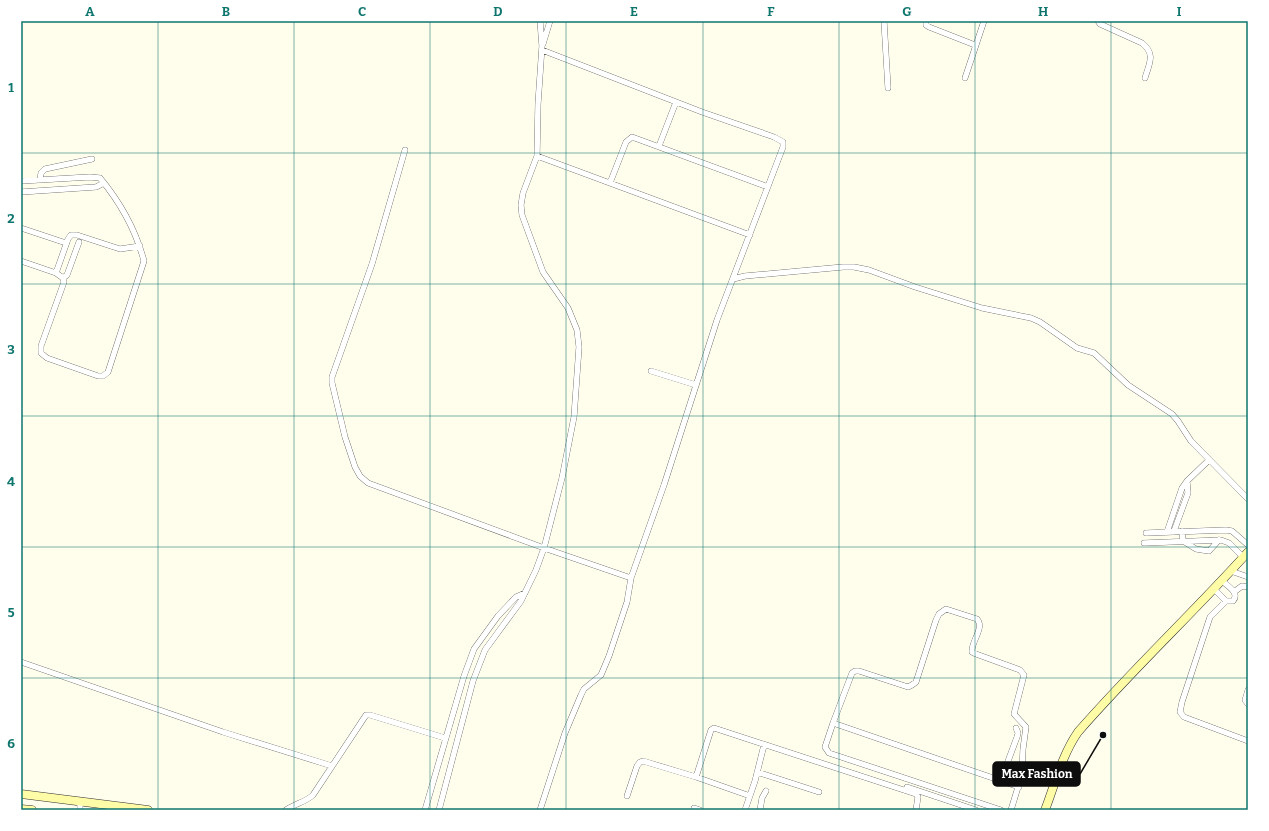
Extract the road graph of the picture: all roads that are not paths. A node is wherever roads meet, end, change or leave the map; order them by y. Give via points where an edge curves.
1 (540, 21) edge
2 (550, 21) edge
3 (884, 21) edge
4 (926, 21) edge
5 (984, 21) edge
6 (1098, 21) edge
7 (975, 45) junction
8 (542, 48) junction
9 (965, 78) dead end
10 (1145, 78) dead end
11 (888, 88) dead end
12 (676, 102) junction
13 (659, 146) junction
14 (406, 150) dead end
15 (537, 156) junction
16 (92, 159) dead end
17 (83, 177) junction
18 (40, 180) junction
19 (21, 181) edge
20 (102, 181) junction
21 (610, 183) junction
22 (768, 187) junction
23 (84, 188) junction
24 (21, 192) edge
25 (21, 228) edge
26 (750, 235) junction
27 (80, 242) dead end
28 (66, 243) junction
29 (140, 246) junction
30 (21, 261) edge
31 (56, 274) junction
32 (63, 278) junction
33 (733, 279) junction
34 (651, 371) dead end
35 (696, 385) junction
36 (1210, 460) junction
37 (1187, 481) junction
38 (1248, 499) edge
39 (1230, 530) junction
40 (1174, 531) junction
41 (1182, 531) junction
42 (1167, 532) junction
43 (1146, 533) dead end
44 (1219, 540) junction
45 (1182, 541) junction
46 (1226, 541) junction
47 (1144, 543) dead end
48 (1248, 545) edge
49 (544, 548) junction
50 (1246, 555) edge
51 (1231, 571) junction
52 (1248, 577) edge
53 (632, 578) junction
54 (1222, 580) junction
55 (1248, 587) edge
56 (1214, 589) junction
57 (1234, 592) junction
58 (525, 593) junction
59 (1226, 601) junction
60 (21, 662) edge
61 (1248, 690) edge
62 (1248, 704) edge
63 (833, 723) junction
64 (1016, 728) dead end
65 (445, 738) junction
66 (1248, 741) edge
67 (765, 745) junction
68 (332, 766) junction
69 (757, 772) junction
70 (696, 777) junction
71 (1001, 780) junction
72 (1019, 786) junction
73 (907, 787) dead end
74 (766, 791) dead end
75 (819, 792) dead end
76 (21, 794) edge
77 (627, 796) dead end
78 (750, 796) junction
79 (80, 801) junction
80 (21, 809) edge
81 (32, 810) edge
82 (80, 810) edge
83 (148, 810) edge
84 (286, 810) edge
85 (425, 810) edge
86 (439, 810) edge
87 (540, 810) edge
88 (745, 810) edge
89 (760, 810) edge
90 (916, 810) edge
91 (976, 810) edge
92 (1001, 810) edge
93 (1011, 810) edge
94 (1046, 810) edge

1 - 8 street
2 - 8 street
3 - 11 street
4 - 7 street via 929,27
5 - 7 street
6 - 10 street via 1147,47 1150,58
7 - 9 street
8 - 12 street
8 - 15 street
12 - 13 street
12 - 22 street via 783,142
13 - 21 street via 635,137 628,139
13 - 22 street
14 - 49 street via 372,264 332,377 345,437 355,467 368,483
15 - 21 street
15 - 49 street via 523,193 522,215 543,272 568,308 577,330 579,347 574,417
16 - 18 street via 45,169
17 - 18 street
17 - 20 street via 97,177
17 - 23 street
18 - 19 street
20 - 23 street via 99,186
20 - 29 street via 117,199
21 - 26 street
22 - 26 street
23 - 24 street
25 - 28 street
26 - 33 street
27 - 32 street via 67,275
28 - 29 street via 71,235 77,234 120,249
28 - 31 street
29 - 32 street via 144,261 108,372 103,376 47,358 41,353 41,346 64,282
30 - 31 street
31 - 32 street
33 - 35 street
33 - 36 street via 757,274 854,267 982,308 1031,318 1077,348 1094,353 1128,385 1172,414 1191,441
34 - 35 street
35 - 53 street
36 - 37 street
36 - 38 street
37 - 40 street via 1188,493
37 - 42 street via 1182,488
39 - 41 street
39 - 46 street
39 - 48 street
40 - 41 street
40 - 42 street
41 - 45 street
42 - 43 street
44 - 45 street
44 - 45 street via 1209,551 1196,549
44 - 46 street
45 - 47 street
46 - 50 street
49 - 53 street
49 - 58 street
50 - 51 street
51 - 52 street
51 - 54 street
53 - 87 street via 627,602 605,666 601,675 580,695
54 - 56 street
54 - 57 street
55 - 57 street via 1242,586
56 - 59 street
56 - 94 street via 1078,732 1065,754
57 - 59 street via 1235,599
58 - 65 street via 516,597 498,616 474,649
58 - 86 street via 480,661
59 - 66 street via 1210,617 1180,712 1184,718
60 - 68 street via 216,730
61 - 62 street via 1245,700
63 - 71 street
63 - 72 street via 853,672 859,670 908,686 912,685 916,682 939,614 948,609 975,617 980,625 972,652 1020,670 1024,675 1014,714 1026,727
63 - 92 street via 825,747 829,753
64 - 71 street via 1017,737
65 - 68 street via 367,715
65 - 85 street
67 - 69 street
67 - 70 street via 712,728
67 - 90 street via 916,794 919,800
68 - 84 street via 310,798
69 - 75 street
69 - 78 street
70 - 77 street via 643,761 637,766
70 - 78 street
71 - 72 street
72 - 93 street
73 - 91 street
74 - 89 street
76 - 79 street
78 - 88 street
79 - 82 street
79 - 83 street
80 - 81 street

